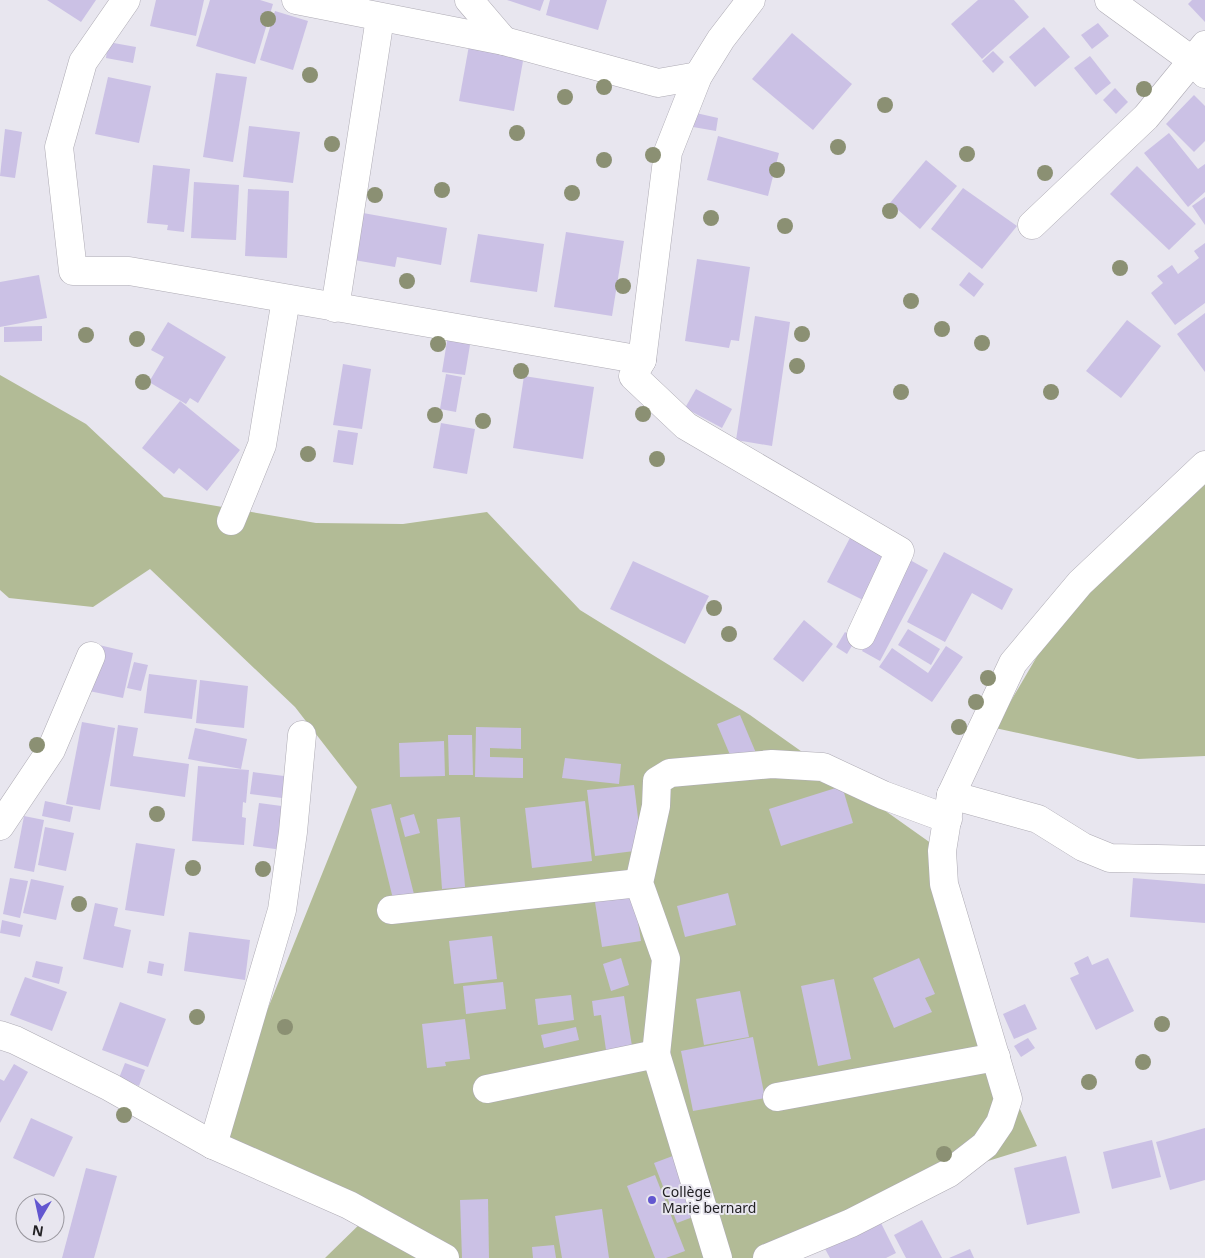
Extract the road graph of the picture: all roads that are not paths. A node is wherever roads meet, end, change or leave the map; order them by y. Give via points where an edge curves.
1 (126, 0) edge
2 (296, 0) edge
3 (469, 0) edge
4 (750, 0) edge
5 (1109, 0) edge
6 (380, 18) junction
7 (504, 42) junction
8 (1201, 60) edge
9 (698, 76) junction
10 (1032, 225) dead end
11 (286, 299) junction
12 (335, 308) junction
13 (642, 360) junction
14 (1205, 465) edge
15 (231, 521) dead end
16 (861, 635) dead end
17 (91, 656) dead end
18 (302, 735) dead end
19 (949, 807) junction
20 (0, 826) edge
21 (1205, 860) edge
22 (639, 883) junction
23 (391, 910) dead end
24 (0, 1035) edge
25 (656, 1054) junction
26 (996, 1057) junction
27 (486, 1089) dead end
28 (777, 1098) dead end
29 (213, 1145) junction
30 (802, 1251) edge
31 (445, 1258) edge
32 (718, 1258) edge
33 (767, 1258) edge

1 - 11 street via 83,62 59,147 72,271 129,271
2 - 6 street
3 - 7 street
4 - 9 street
5 - 8 street
6 - 7 street
6 - 12 street
7 - 9 street via 658,83
8 - 10 street
9 - 13 street via 668,152
11 - 12 street
11 - 15 street via 262,445
12 - 13 street
13 - 16 street via 633,376 686,426 900,551
14 - 19 street via 1080,583 1013,663
17 - 20 street via 51,750
18 - 29 street via 282,910
19 - 21 street via 1038,819 1083,847 1110,858
19 - 22 street via 883,795 823,767 772,764 670,773 657,781 656,806
19 - 26 street via 942,851 944,884
22 - 23 street
22 - 25 street via 666,959
24 - 29 street via 110,1087
25 - 27 street
25 - 32 street
26 - 28 street
26 - 30 street via 1008,1099 1000,1123 985,1145 950,1173
29 - 31 street via 349,1205
30 - 33 street

